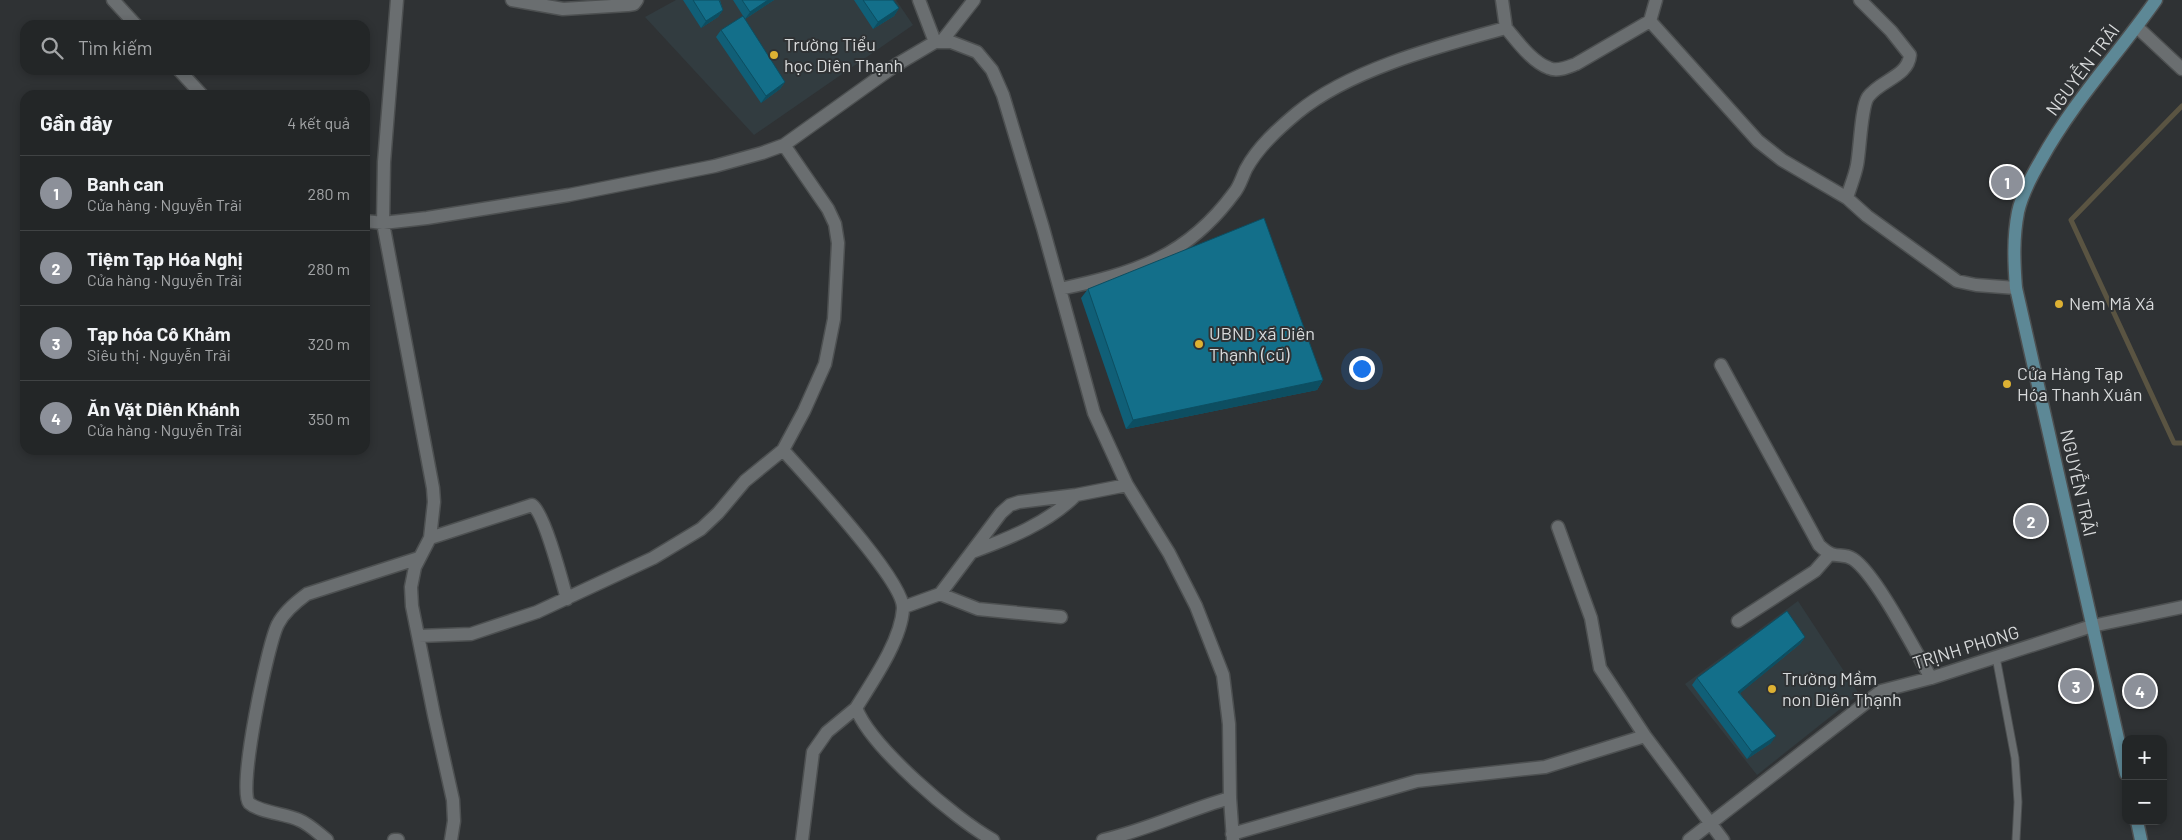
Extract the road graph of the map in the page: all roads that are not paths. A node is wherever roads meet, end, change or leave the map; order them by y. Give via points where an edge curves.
1 (113, 0) edge
2 (397, 0) edge
3 (512, 0) edge
4 (637, 0) edge
5 (919, 0) edge
6 (974, 0) edge
7 (1502, 0) edge
8 (1656, 0) edge
9 (1860, 0) edge
10 (2156, 0) edge
11 (131, 20) edge
12 (1650, 21) junction
13 (2137, 27) junction
14 (1506, 28) junction
15 (939, 42) junction
16 (2182, 69) edge
17 (184, 75) edge
18 (197, 90) edge
19 (784, 144) junction
20 (1847, 198) junction
21 (370, 222) edge
22 (383, 223) junction
23 (2016, 288) junction
24 (1060, 289) junction
25 (1721, 365) dead end
26 (782, 450) junction
27 (1127, 485) junction
28 (1076, 495) junction
29 (1558, 527) dead end
30 (430, 538) junction
31 (971, 553) junction
32 (1829, 555) junction
33 (419, 558) junction
34 (940, 594) junction
35 (567, 598) junction
36 (2182, 607) edge
37 (904, 608) junction
38 (1061, 617) dead end
39 (1738, 621) dead end
40 (2092, 626) junction
41 (419, 636) junction
42 (1996, 657) junction
43 (1932, 678) junction
44 (856, 708) junction
45 (1645, 736) junction
46 (2122, 757) edge
47 (1230, 798) junction
48 (1711, 822) junction
49 (2137, 825) edge
50 (1233, 837) edge
51 (327, 840) edge
52 (394, 840) edge
53 (398, 840) edge
54 (451, 840) edge
55 (802, 840) edge
56 (993, 840) edge
57 (1103, 840) edge
58 (1689, 840) edge
59 (1724, 840) edge
60 (2016, 840) edge
61 (2141, 840) edge

1 - 11 street
2 - 22 street via 384,162
3 - 4 street via 563,9 628,5
5 - 15 street
6 - 15 street
7 - 14 street
8 - 12 street
9 - 20 street via 1910,55 1905,68 1867,98 1857,167
10 - 13 main road, NGUYỄN TRÃI
12 - 14 street via 1592,56 1562,69 1550,69 1537,60
12 - 20 street via 1758,141 1809,178
13 - 16 street
13 - 23 main road, NGUYỄN TRÃI via 2076,103 2028,184 2018,211 2014,242
14 - 24 street via 1411,55 1320,96 1266,141 1246,168 1236,191 1184,246 1132,271
15 - 19 street via 896,65
15 - 24 street via 951,42 977,52 992,70 1003,95
17 - 18 street
19 - 22 street via 716,166 634,183
19 - 26 street via 828,209 838,243 834,319 825,364
20 - 23 street via 1958,281
21 - 22 street
22 - 30 street via 433,488
23 - 40 main road, NGUYỄN TRÃI
24 - 27 street via 1094,413
25 - 32 street via 1819,545
26 - 35 street via 745,481 718,513 694,533 653,558
26 - 37 street via 888,576
27 - 28 street
27 - 47 street via 1169,553 1196,606 1223,675 1229,724
28 - 31 street via 1062,510
28 - 31 street via 1010,505
29 - 45 street via 1591,618 1600,668
30 - 33 street
30 - 35 street via 527,505 534,506 543,522
31 - 34 street
32 - 39 street via 1815,571
32 - 43 street via 1852,558 1869,576
33 - 41 street via 411,587
33 - 51 street via 307,594 277,624 250,743 246,794 248,802 258,809 302,821
34 - 37 street
34 - 38 street via 978,609
35 - 41 street via 472,634
36 - 40 street, TRỊNH PHONG
37 - 44 street via 899,630
40 - 42 street, TRỊNH PHONG
40 - 46 main road, NGUYỄN TRÃI
41 - 54 street via 453,800
42 - 43 street, TRỊNH PHONG
42 - 60 lane via 2015,758
43 - 48 street, TRỊNH PHONG via 1881,691
44 - 55 street via 826,732 813,752
44 - 56 street via 861,722 904,770 972,827
45 - 48 street
45 - 50 street via 1544,767 1417,782
47 - 50 street
47 - 57 street
48 - 58 street, TRỊNH PHONG
48 - 59 street
49 - 61 main road
52 - 53 street

